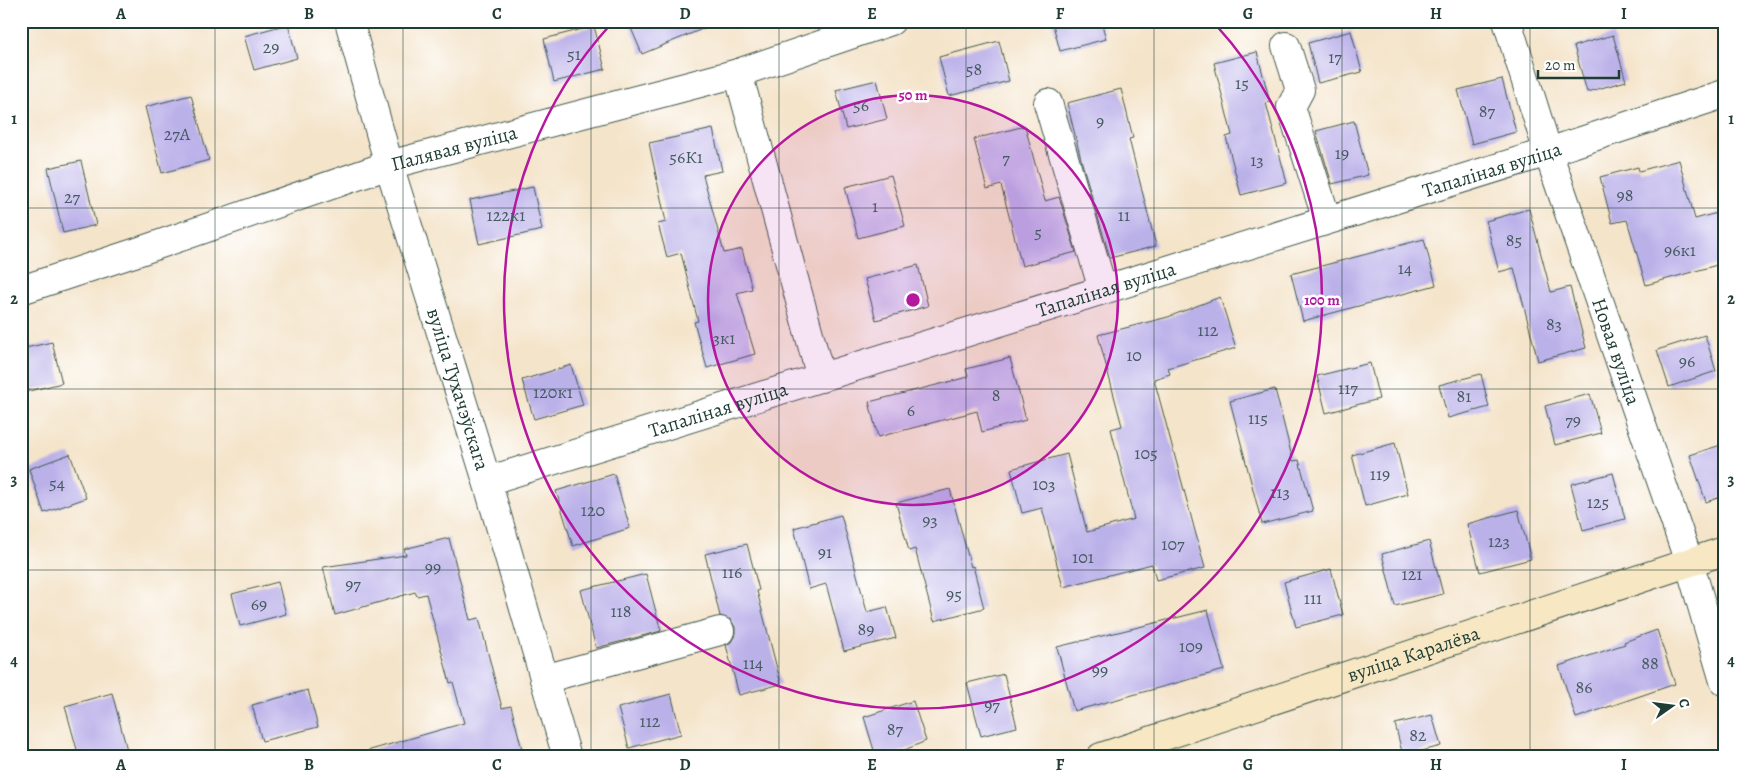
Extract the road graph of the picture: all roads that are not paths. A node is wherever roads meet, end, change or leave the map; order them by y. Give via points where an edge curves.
1 (349, 21) edge
2 (891, 21) edge
3 (1507, 21) edge
4 (1286, 46) dead end
5 (738, 73) junction
6 (1724, 94) edge
7 (1048, 103) dead end
8 (1548, 152) junction
9 (389, 165) junction
10 (1327, 220) junction
11 (21, 290) edge
12 (1103, 290) junction
13 (821, 378) junction
14 (487, 481) junction
15 (1724, 551) edge
16 (1689, 562) junction
17 (720, 631) dead end
18 (544, 679) junction
19 (1724, 682) edge
20 (1132, 752) edge
21 (567, 757) edge
22 (1101, 757) edge

1 - 9 street, вуліца Тухачэўскага
2 - 5 street, Палявая вуліца
3 - 8 street, Новая вуліца
4 - 10 street via 1300,90 1291,106
5 - 9 street, Палявая вуліца
5 - 13 street
6 - 8 street, Тапаліная вуліца
7 - 12 street
8 - 10 street, Тапаліная вуліца
8 - 16 street, Новая вуліца
9 - 11 street, Палявая вуліца
9 - 14 street, вуліца Тухачэўскага
10 - 12 street, Тапаліная вуліца
12 - 13 street, Тапаліная вуліца
13 - 14 street, Тапаліная вуліца
14 - 18 street, вуліца Тухачэўскага
15 - 16 main road, вуліца Каралёва
16 - 19 street, Новая вуліца
16 - 20 main road, вуліца Каралёва
17 - 18 street
18 - 21 street, вуліца Тухачэўскага
20 - 22 main road, вуліца Каралёва

